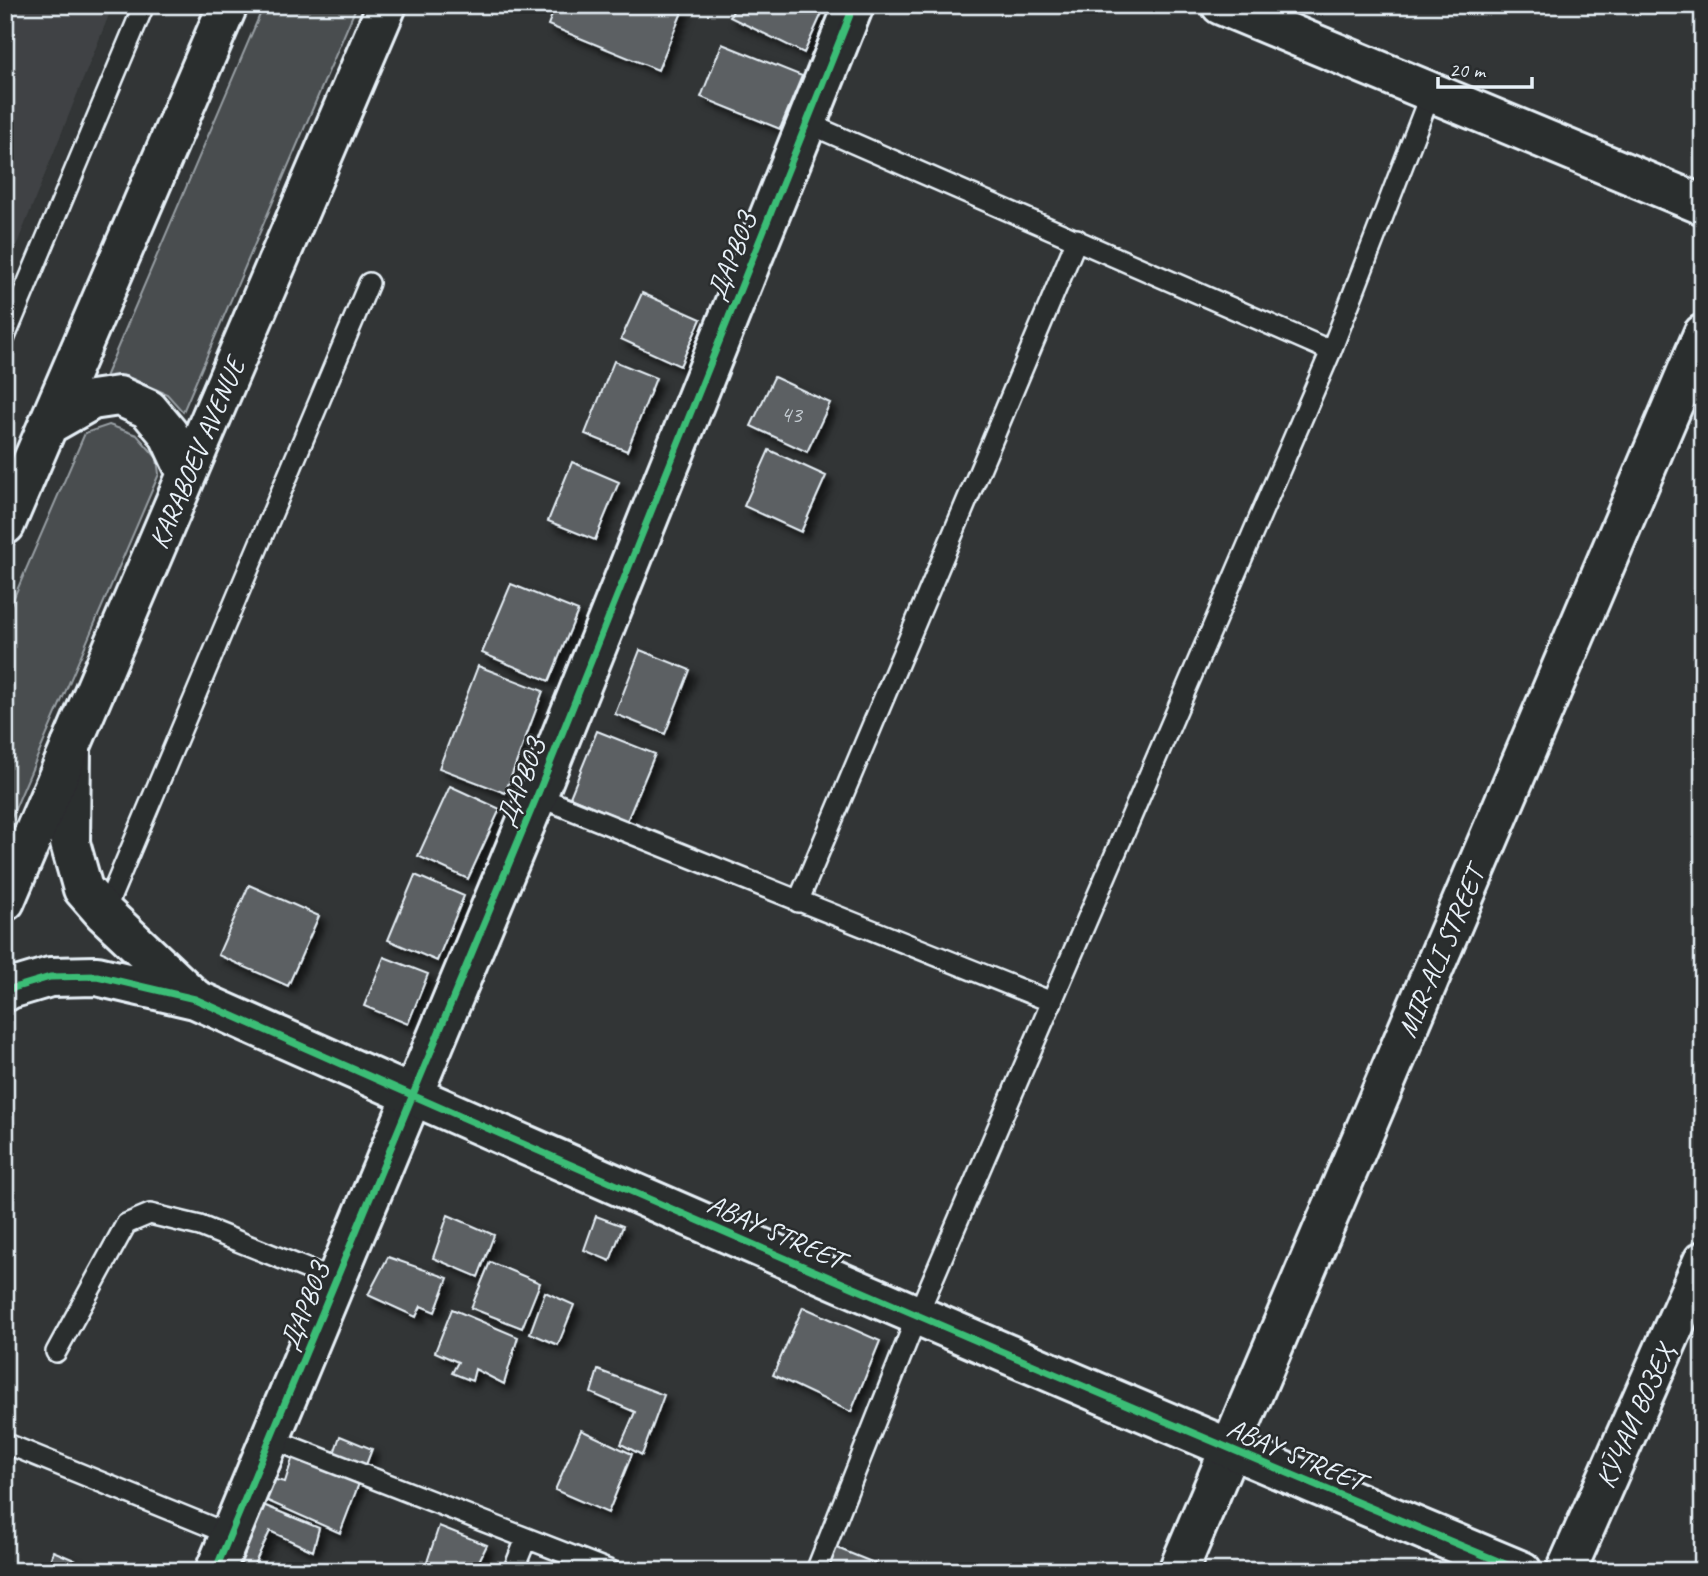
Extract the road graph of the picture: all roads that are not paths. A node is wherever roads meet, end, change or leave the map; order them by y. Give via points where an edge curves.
1 (144, 5) edge
2 (228, 5) edge
3 (387, 5) edge
4 (854, 5) edge
5 (1221, 5) edge
6 (1431, 92) junction
7 (807, 123) junction
8 (1703, 205) edge
9 (1077, 239) junction
10 (369, 283) dead end
11 (1703, 334) edge
12 (5, 337) edge
13 (1331, 351) junction
14 (48, 425) junction
15 (187, 474) junction
16 (8, 501) edge
17 (72, 745) junction
18 (537, 796) junction
19 (5, 901) edge
20 (798, 902) junction
21 (104, 913) junction
22 (5, 992) edge
23 (195, 999) junction
24 (1052, 1002) junction
25 (413, 1096) junction
26 (1702, 1267) edge
27 (337, 1281) junction
28 (917, 1316) junction
29 (56, 1352) dead end
30 (272, 1439) junction
31 (5, 1443) edge
32 (1228, 1449) junction
33 (230, 1535) junction
34 (526, 1539) junction
35 (215, 1571) edge
36 (513, 1571) edge
37 (611, 1571) edge
38 (817, 1571) edge
39 (1178, 1571) edge
40 (1522, 1571) edge
41 (1566, 1571) edge

1 - 12 lane
2 - 14 main road
3 - 15 main road, KARABOEV AVENUE
4 - 7 main road, ДАРВОЗ
5 - 6 main road
6 - 8 main road
6 - 13 lane
7 - 9 lane
7 - 18 main road, ДАРВОЗ
9 - 13 lane
9 - 20 lane
10 - 21 lane
11 - 32 main road, MIR-ALI STREET
13 - 24 lane
14 - 15 main road via 92,400 118,396 148,409 168,433
14 - 16 main road
15 - 17 main road, KARABOEV AVENUE
17 - 19 main road, KARABOEV AVENUE
17 - 21 main road, ABAY STREET via 70,843 83,889
18 - 20 lane
18 - 25 main road, ДАРВОЗ
20 - 24 lane
21 - 23 main road, ABAY STREET
22 - 23 main road, ABAY STREET via 50,977 97,976
23 - 25 main road, ABAY STREET
24 - 28 lane
25 - 27 main road, ДАРВОЗ
25 - 28 main road, ABAY STREET
26 - 41 main road, КӮЧАИ ВОЗЕҲ
27 - 29 lane via 200,1226 150,1214 126,1224
27 - 30 main road, ДАРВОЗ
28 - 32 main road, ABAY STREET
28 - 38 lane
30 - 33 main road, ДАРВОЗ
30 - 34 lane
31 - 33 lane
32 - 39 main road, MIR-ALI STREET
32 - 40 main road, ABAY STREET
33 - 35 main road, ДАРВОЗ
34 - 36 lane
34 - 37 lane

